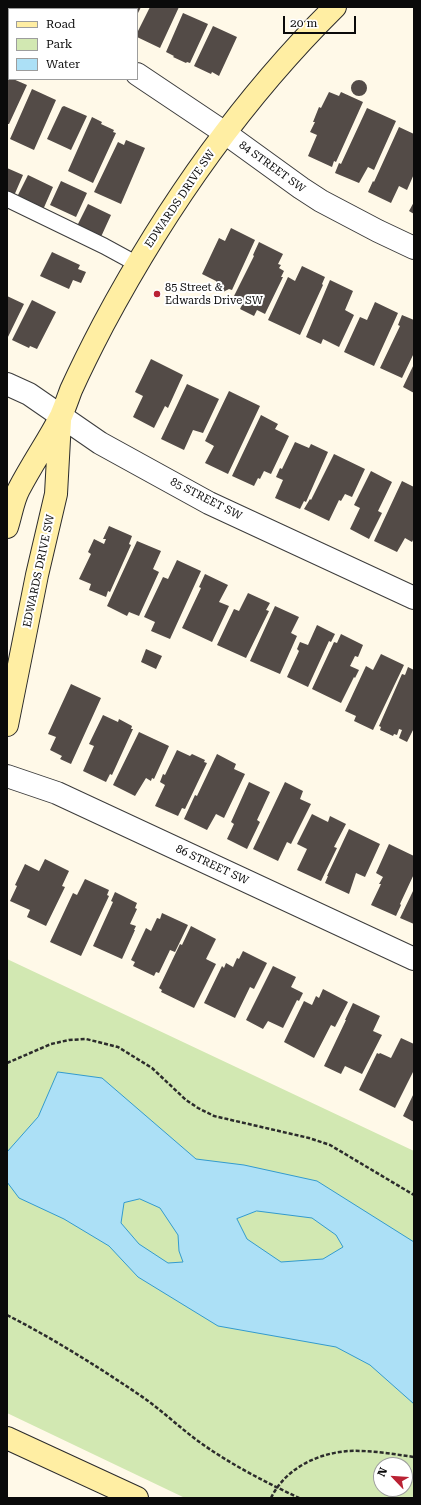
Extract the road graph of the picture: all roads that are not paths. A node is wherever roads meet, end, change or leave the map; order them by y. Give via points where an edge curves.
1 (335, 7) edge
2 (138, 75) edge
3 (225, 133) junction
4 (7, 199) edge
5 (414, 248) edge
6 (137, 264) junction
7 (7, 384) edge
8 (60, 416) junction
9 (7, 527) edge
10 (414, 598) edge
11 (7, 725) edge
12 (7, 776) edge
13 (414, 959) edge
14 (7, 1438) edge
15 (137, 1498) edge

1 - 3 street, EDWARDS DRIVE SW via 287,57
2 - 3 street, 84 STREET SW
3 - 5 street, 84 STREET SW via 301,188
3 - 6 street, EDWARDS DRIVE SW via 169,212
4 - 6 lane
6 - 8 street, EDWARDS DRIVE SW via 102,327
7 - 8 street, 85 STREET SW via 29,394
8 - 9 street, EDWARDS DRIVE SW via 18,490
8 - 10 street, 85 STREET SW via 100,443 203,499
8 - 11 street, EDWARDS DRIVE SW via 56,494
12 - 13 street, 86 STREET SW via 57,792
14 - 15 street

